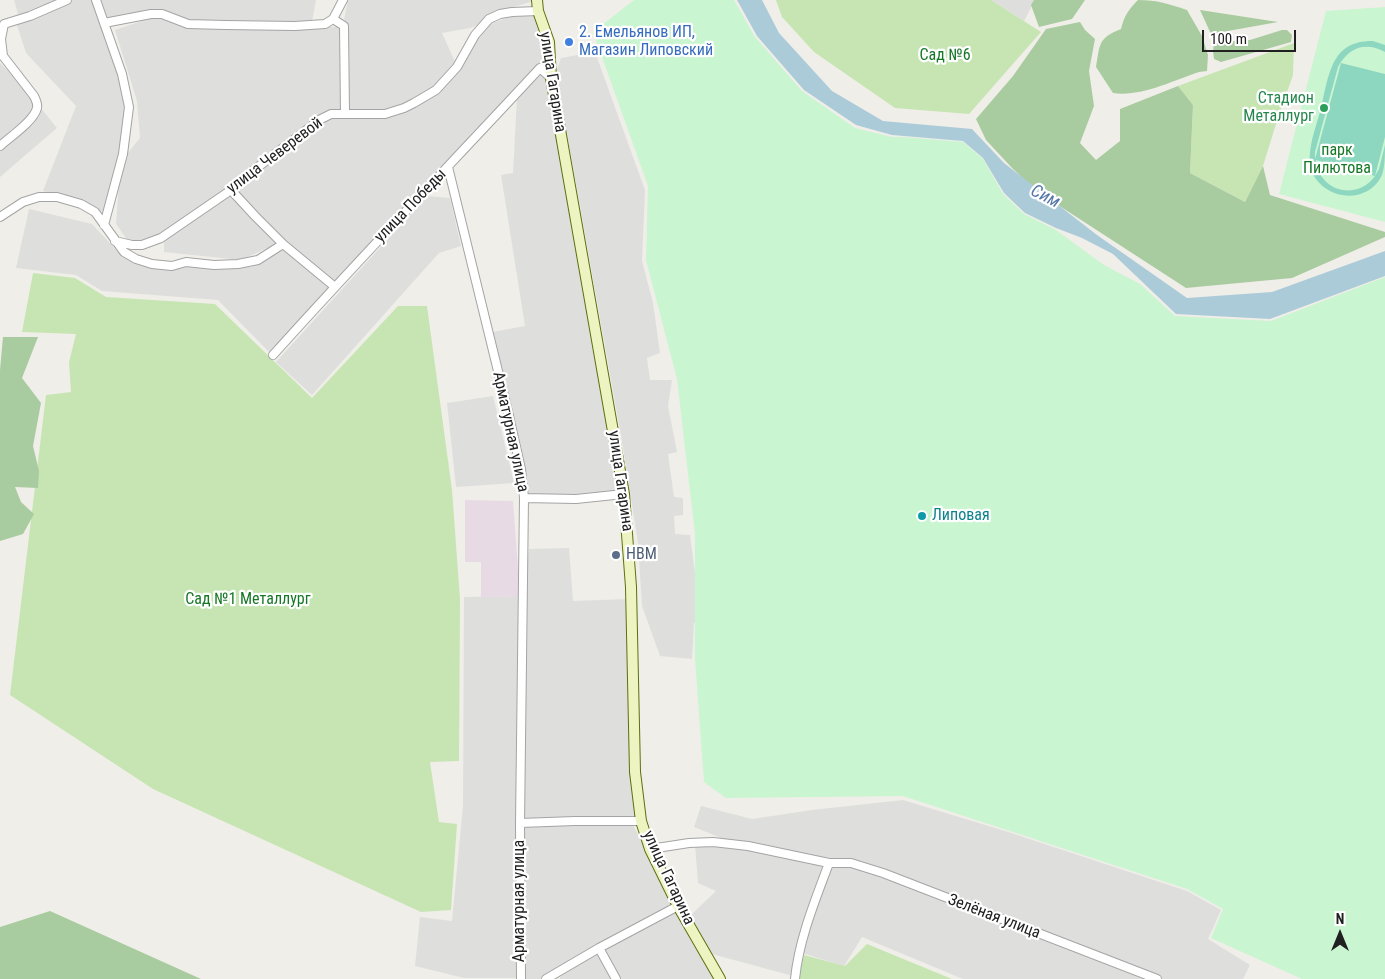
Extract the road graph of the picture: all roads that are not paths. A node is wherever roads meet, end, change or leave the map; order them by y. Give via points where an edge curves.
1 (67, 0) edge
2 (96, 0) edge
3 (343, 0) edge
4 (537, 0) edge
5 (538, 11) junction
6 (333, 19) junction
7 (104, 23) junction
8 (551, 78) junction
9 (345, 114) junction
10 (0, 146) edge
11 (448, 167) junction
12 (232, 190) junction
13 (0, 217) edge
14 (104, 225) junction
15 (115, 241) junction
16 (283, 244) junction
17 (335, 287) junction
18 (273, 355) dead end
19 (624, 494) junction
20 (524, 498) junction
21 (641, 821) junction
22 (520, 823) junction
23 (650, 849) junction
24 (829, 863) junction
25 (678, 906) junction
26 (599, 948) junction
27 (521, 979) edge
28 (546, 979) edge
29 (616, 979) edge
30 (720, 979) edge
31 (795, 979) edge
32 (1157, 979) edge

1 - 10 street via 4,24 1,39 3,56 34,96 37,109 32,119
2 - 7 street
3 - 6 street
4 - 5 street, улица Гагарина
5 - 8 street, улица Гагарина via 549,42
5 - 9 street, улица Чеверевой via 500,14 489,20 475,35 458,67 436,90 414,103 385,114
6 - 7 street via 325,24 295,26 188,24 162,14 151,14
6 - 9 street via 344,26
7 - 14 street via 122,74 129,107 124,154
8 - 11 street, улица Победы via 540,68
8 - 19 street, улица Гагарина
9 - 12 street, улица Чеверевой via 331,114 322,119
11 - 17 street, улица Победы
11 - 20 street, Арматурная улица via 521,469
12 - 15 street, улица Чеверевой via 161,238 142,246
12 - 16 street
13 - 14 street via 22,202 39,197 57,197 95,212
14 - 15 street
15 - 16 street via 136,259 172,266 186,262 238,264 258,260
16 - 17 street
17 - 18 street, улица Победы
19 - 20 street via 576,499
19 - 21 street, улица Гагарина via 635,772
20 - 22 street, Арматурная улица
21 - 22 street, Арматурная улица
21 - 23 street, улица Гагарина
22 - 27 street, Арматурная улица
23 - 24 street, Зелёная улица via 713,842
23 - 25 street, улица Гагарина
24 - 31 street via 806,926
24 - 32 street, Зелёная улица via 850,864 883,873
25 - 26 street
25 - 30 street, улица Гагарина
26 - 28 street
26 - 29 street

